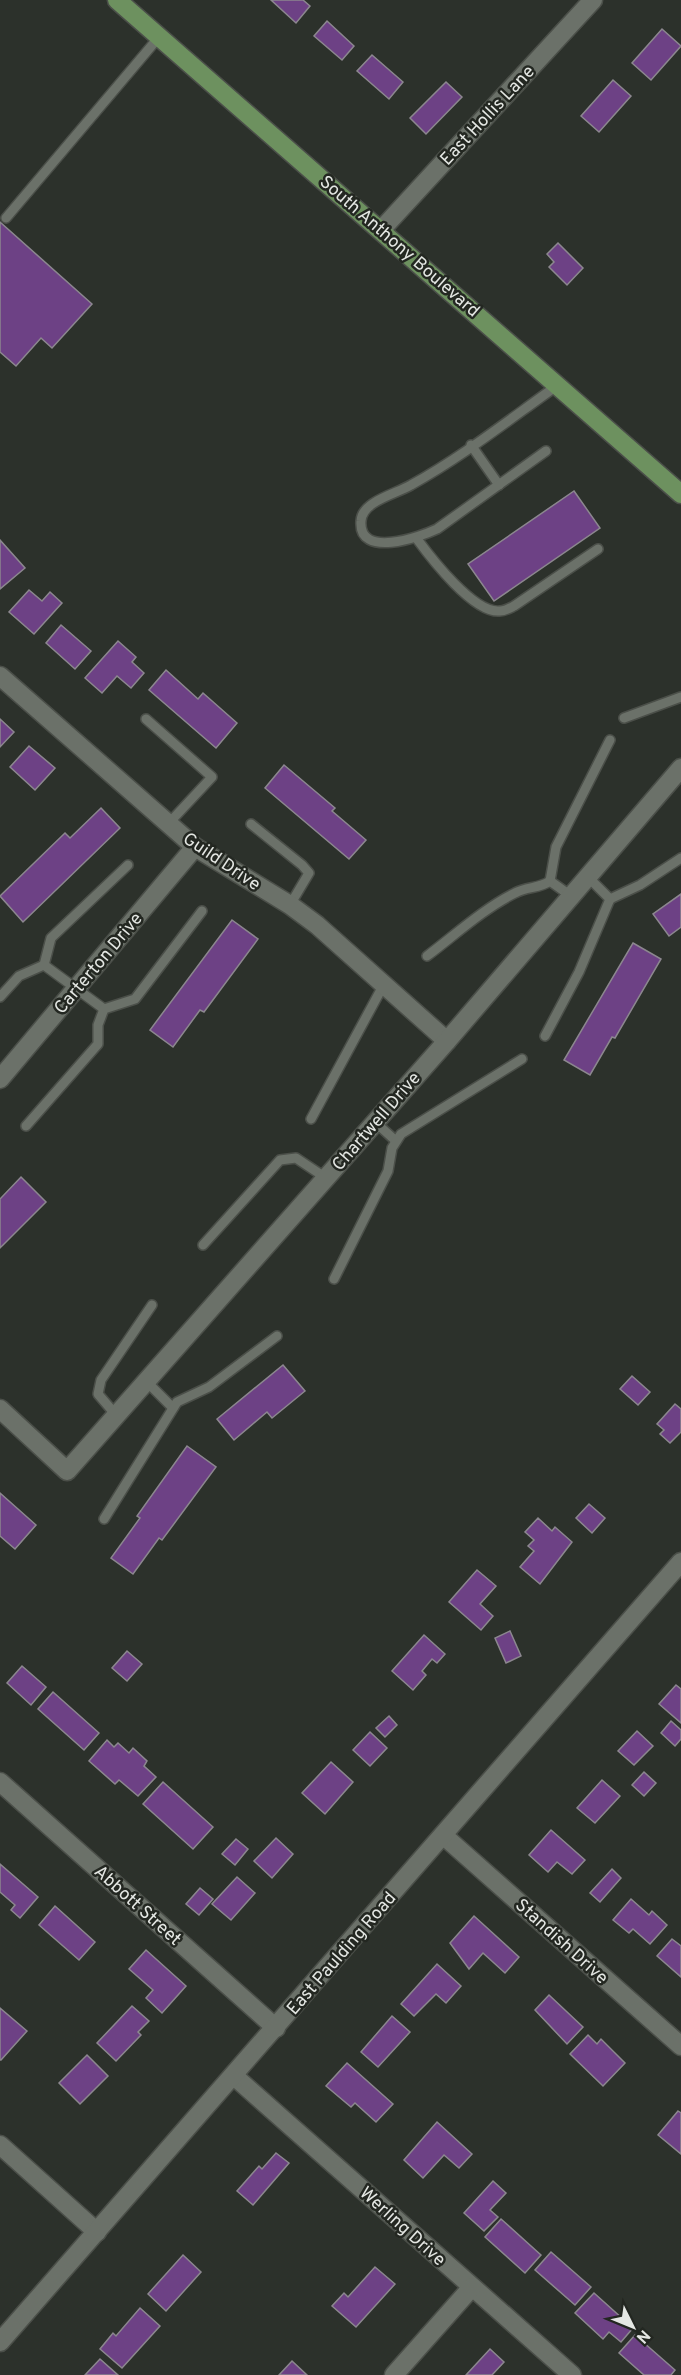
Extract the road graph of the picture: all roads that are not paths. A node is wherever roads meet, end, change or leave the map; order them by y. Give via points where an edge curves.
1 (117, 0) edge
2 (593, 0) edge
3 (159, 37) junction
4 (6, 218) dead end
5 (381, 229) junction
6 (558, 385) junction
7 (471, 445) junction
8 (546, 451) dead end
9 (499, 485) junction
10 (681, 494) edge
11 (417, 539) junction
12 (598, 549) dead end
13 (0, 676) edge
14 (681, 697) edge
15 (624, 718) dead end
16 (146, 719) dead end
17 (610, 740) dead end
18 (681, 768) edge
19 (169, 824) junction
20 (251, 824) dead end
21 (195, 846) junction
22 (681, 858) edge
23 (128, 865) dead end
24 (588, 877) junction
25 (550, 881) junction
26 (571, 896) junction
27 (610, 899) junction
28 (290, 905) junction
29 (202, 911) dead end
30 (427, 956) dead end
31 (44, 965) junction
32 (383, 986) junction
33 (75, 989) junction
34 (0, 997) edge
35 (104, 1009) junction
36 (545, 1036) dead end
37 (447, 1041) junction
38 (522, 1059) dead end
39 (0, 1079) edge
40 (311, 1119) dead end
41 (375, 1122) junction
42 (26, 1126) dead end
43 (396, 1142) junction
44 (326, 1178) junction
45 (203, 1245) dead end
46 (334, 1279) dead end
47 (152, 1305) dead end
48 (277, 1336) dead end
49 (146, 1382) junction
50 (173, 1408) junction
51 (0, 1409) edge
52 (116, 1415) junction
53 (104, 1519) dead end
54 (681, 1562) edge
55 (0, 1782) edge
56 (444, 1836) junction
57 (276, 2028) junction
58 (681, 2046) edge
59 (234, 2076) junction
60 (0, 2145) edge
61 (97, 2232) junction
62 (472, 2287) junction
63 (0, 2342) edge
64 (394, 2375) edge
65 (572, 2375) edge

1 - 3 main road, South Anthony Boulevard
2 - 5 street, East Hollis Lane
3 - 4 lane
3 - 5 main road, South Anthony Boulevard
5 - 6 main road, South Anthony Boulevard
6 - 7 lane
6 - 10 main road, South Anthony Boulevard
7 - 9 lane
7 - 11 lane via 420,480 366,508 361,520 371,540 383,543
8 - 9 lane
9 - 11 lane
11 - 12 lane via 455,584 489,609 500,611 514,606
13 - 19 street, Guild Drive
14 - 15 lane
16 - 19 lane via 212,777
17 - 25 lane via 556,847
18 - 24 street, Chartwell Drive
19 - 21 street, Guild Drive
20 - 28 lane via 309,873
21 - 28 street, Guild Drive
21 - 33 street, Carterton Drive
22 - 27 lane
23 - 31 lane via 51,938
24 - 26 street, Chartwell Drive
24 - 27 lane
25 - 26 lane
25 - 30 lane via 540,888 518,891
26 - 37 street, Chartwell Drive
27 - 36 lane via 579,972
28 - 32 street, Guild Drive via 335,940
29 - 35 lane via 135,999
31 - 33 lane
31 - 34 lane via 19,976
32 - 37 street, Guild Drive
32 - 40 lane
33 - 35 lane
33 - 39 street, Carterton Drive
35 - 42 lane via 98,1025 98,1044
37 - 41 street, Chartwell Drive
38 - 43 lane via 401,1134
41 - 43 lane
41 - 44 street, Chartwell Drive
43 - 46 lane via 388,1171
44 - 45 lane via 296,1158 280,1160
44 - 49 street, Chartwell Drive
47 - 52 lane via 100,1380 98,1394
48 - 50 lane via 209,1387 177,1402
49 - 50 lane
49 - 52 street, Chartwell Drive
50 - 53 lane
51 - 52 street, Chartwell Drive via 67,1471
54 - 56 street, East Paulding Road
55 - 57 street, Abbott Street
56 - 57 street, East Paulding Road
56 - 58 street, Standish Drive
57 - 59 street, East Paulding Road
59 - 61 street, East Paulding Road
59 - 62 street, Werling Drive
60 - 61 street
61 - 63 street, East Paulding Road
62 - 64 street
62 - 65 street, Werling Drive

